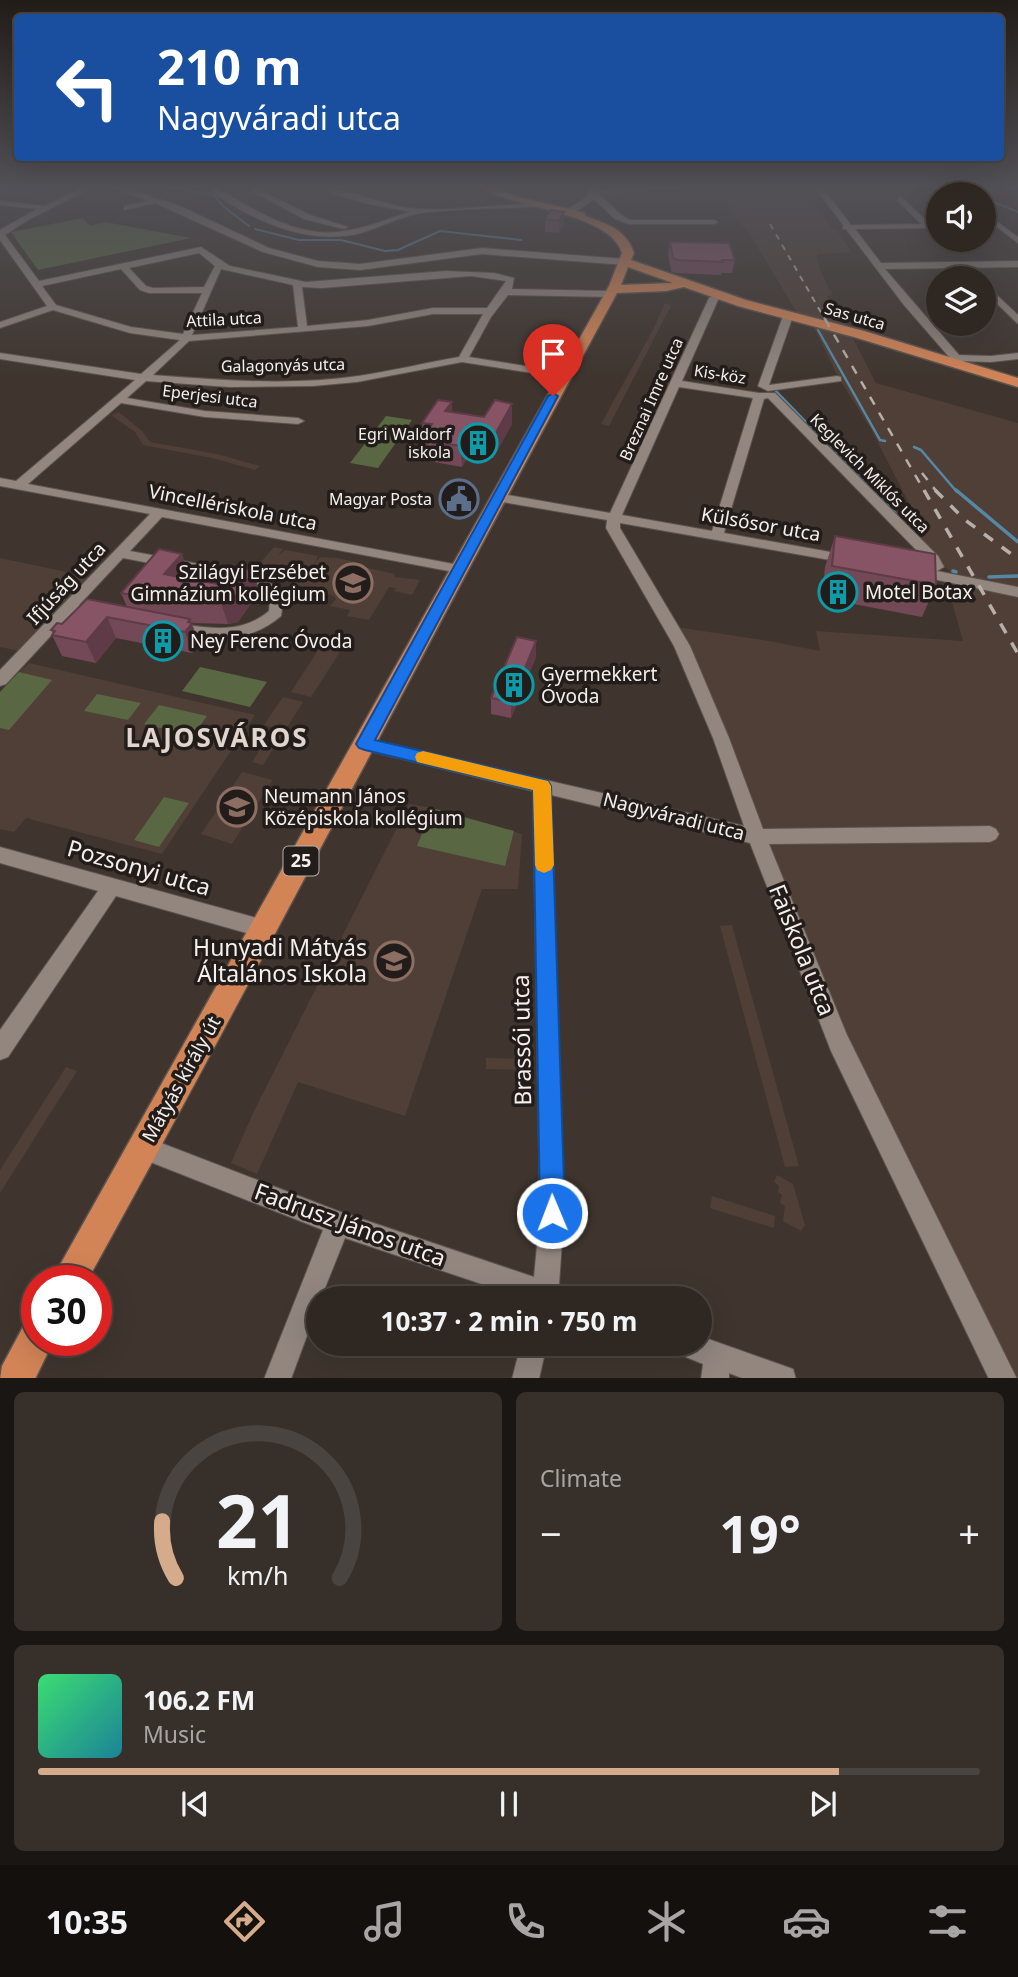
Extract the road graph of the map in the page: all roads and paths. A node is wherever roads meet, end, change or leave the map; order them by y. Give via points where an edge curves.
1 (13, 251) edge
2 (195, 251) edge
3 (202, 251) edge
4 (275, 251) edge
5 (627, 251) edge
6 (634, 251) edge
7 (866, 251) edge
8 (629, 260) junction
9 (1018, 264) edge
10 (963, 265) joint
11 (123, 266) junction
12 (878, 266) junction
13 (218, 267) junction
14 (684, 283) junction
15 (37, 284) junction
16 (297, 284) junction
17 (619, 288) junction
18 (208, 290) junction
19 (508, 292) junction
20 (719, 295) junction
21 (996, 298) edge
22 (53, 307) junction
23 (490, 311) junction
24 (788, 316) junction
25 (1018, 321) edge
26 (0, 325) edge
27 (303, 329) junction
28 (188, 338) junction
29 (0, 356) edge
30 (1018, 356) edge
31 (462, 359) junction
32 (953, 360) junction
33 (565, 374) junction
34 (145, 378) junction
35 (837, 379) dead end
36 (676, 383) junction
37 (1018, 383) edge
38 (766, 393) junction
39 (120, 400) junction
40 (298, 421) dead end
41 (0, 482) edge
42 (19, 486) junction
43 (497, 497) junction
44 (159, 512) junction
45 (614, 518) junction
46 (717, 535) junction
47 (121, 553) junction
48 (865, 563) edge
49 (459, 569) junction
50 (906, 570) edge
51 (942, 576) junction
52 (1018, 592) edge
53 (70, 608) junction
54 (111, 615) edge
55 (165, 626) edge
56 (0, 680) edge
57 (365, 744) junction
58 (542, 786) junction
59 (990, 834) dead end
60 (758, 836) junction
61 (0, 855) edge
62 (112, 886) junction
63 (264, 929) junction
64 (0, 1049) edge
65 (143, 1148) junction
66 (338, 1223) junction
67 (77, 1265) edge
68 (518, 1286) edge
69 (550, 1286) edge
70 (27, 1356) edge
71 (531, 1356) edge
72 (702, 1356) edge
73 (717, 1367) edge
74 (15, 1378) edge
75 (277, 1378) edge
76 (525, 1378) edge
77 (783, 1378) edge
78 (1004, 1378) edge

1 - 15 street
2 - 11 street
3 - 13 street
4 - 8 street via 345,267 464,252
5 - 8 main road
6 - 8 main road
7 - 12 street
8 - 14 main road, Sas utca
8 - 17 main road, Mátyás király út / 25
9 - 10 street
10 - 12 street
11 - 15 street
11 - 18 street via 143,288 152,291
12 - 32 street
13 - 16 street
13 - 18 street, Eperjesi utca
14 - 17 main road, Sas utca via 662,289
14 - 20 main road, Sas utca
15 - 22 street
16 - 19 street via 486,276 511,280
16 - 27 street
17 - 19 street
17 - 33 main road, Mátyás király út / 25
18 - 28 street, Eperjesi utca
19 - 23 street
20 - 24 main road, Sas utca
20 - 36 street, Breznai Imre utca
21 - 25 street
22 - 26 street
22 - 28 street, Attila utca via 130,330
23 - 27 street, Attila utca via 433,311
23 - 31 street
24 - 32 main road, Sas utca
24 - 38 street via 763,386
27 - 28 street, Attila utca
28 - 34 street, Eperjesi utca
29 - 34 street, Galagonyás utca
30 - 32 street
31 - 33 street, Galagonyás utca
31 - 34 street, Galagonyás utca via 393,374 313,383
32 - 37 main road, Sas utca
33 - 43 main road, Mátyás király út / 25
34 - 39 street, Eperjesi utca
35 - 38 street, Keglevich Miklós utca
36 - 38 street, Kis-köz
36 - 45 street, Breznai Imre utca
38 - 46 street
38 - 51 street, Keglevich Miklós utca via 933,559
39 - 40 street, Eperjesi utca via 205,414
39 - 42 street, Eperjesi utca
41 - 42 street, Vincellériskola utca
42 - 44 street, Vincellériskola utca
43 - 45 street, Külsősor utca
43 - 49 main road, Mátyás király út / 25
44 - 47 street, Ifjúság utca
44 - 49 street, Vincellériskola utca
45 - 46 street, Külsősor utca
45 - 60 street, Faiskola utca via 613,528 682,646
46 - 48 street, Külsősor utca
47 - 53 street, Ifjúság utca
47 - 55 street via 247,577 277,596 276,613 243,631 205,635
49 - 57 main road, Mátyás király út / 25
50 - 51 street
51 - 52 street
53 - 54 street
53 - 56 street, Ifjúság utca
57 - 58 street, Nagyváradi utca
57 - 63 main road, Mátyás király út / 25
58 - 60 street, Nagyváradi utca
58 - 69 street, Brassói utca
59 - 60 street, Nagyváradi utca
60 - 78 street, Faiskola utca via 839,1043
61 - 62 street, Pozsonyi utca
62 - 63 street, Pozsonyi utca
62 - 64 street
63 - 65 main road, Mátyás király út / 25
65 - 66 street, Fadrusz János utca
65 - 67 main road, Mátyás király út / 25
66 - 68 street, Fadrusz János utca
66 - 75 street
70 - 74 main road
71 - 76 street
72 - 73 street
73 - 77 street

